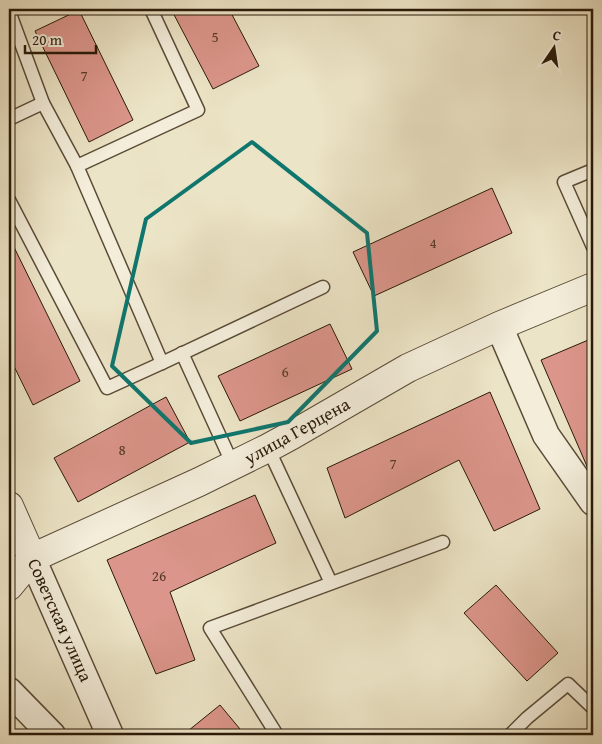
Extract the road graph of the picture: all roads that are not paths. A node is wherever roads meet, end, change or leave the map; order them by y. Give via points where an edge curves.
1 (151, 9) edge
2 (9, 11) edge
3 (42, 103) junction
4 (9, 119) edge
5 (77, 166) junction
6 (593, 170) edge
7 (9, 200) edge
8 (593, 247) edge
9 (323, 287) dead end
10 (593, 287) edge
11 (499, 326) junction
12 (182, 354) junction
13 (162, 363) junction
14 (268, 448) junction
15 (233, 465) junction
16 (593, 502) edge
17 (9, 506) edge
18 (443, 542) dead end
19 (32, 558) junction
20 (331, 583) junction
21 (9, 586) edge
22 (9, 691) edge
23 (593, 708) edge
24 (52, 735) edge
25 (110, 735) edge
26 (277, 735) edge
27 (510, 735) edge

1 - 5 lane via 198,110
2 - 3 lane
3 - 4 lane
3 - 5 lane
5 - 13 lane
6 - 8 lane via 564,182
7 - 13 lane via 107,388
9 - 12 lane
10 - 11 street, улица Герцена
11 - 14 street, улица Герцена via 408,368
11 - 16 street via 546,435
12 - 13 lane
12 - 15 lane
14 - 15 street, улица Герцена
14 - 20 lane
15 - 19 street, улица Герцена
17 - 19 street, Советская улица
18 - 20 lane
19 - 21 street, улица Герцена
19 - 25 street, Советская улица
20 - 26 lane via 210,628
22 - 24 street
23 - 27 lane via 568,684

